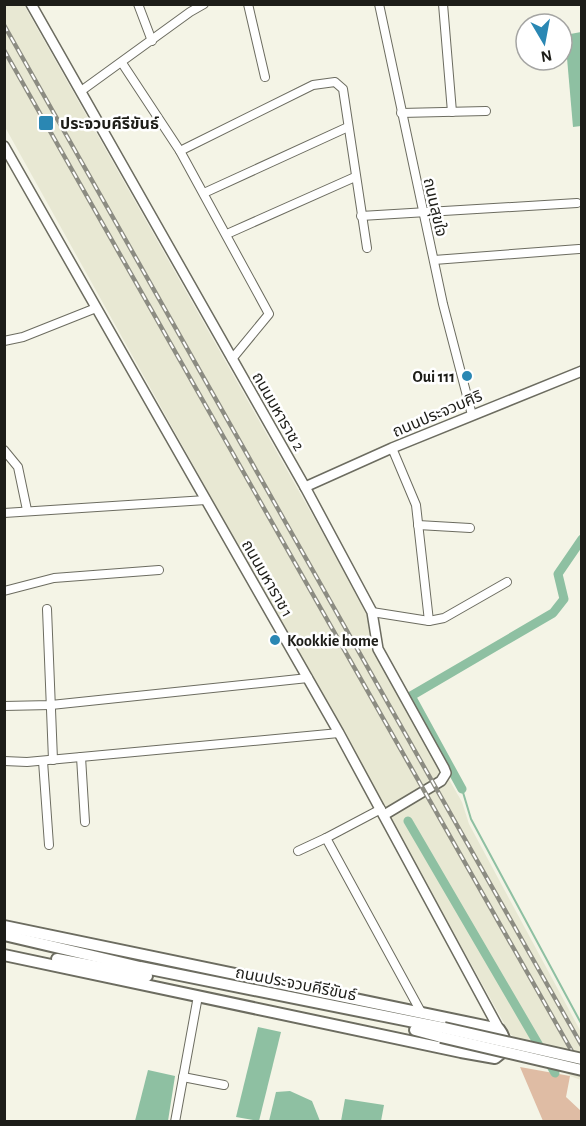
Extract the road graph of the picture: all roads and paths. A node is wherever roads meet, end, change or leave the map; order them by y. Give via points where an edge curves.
1 (31, 4) edge
2 (138, 4) edge
3 (204, 4) edge
4 (249, 4) edge
5 (379, 4) edge
6 (443, 4) edge
7 (152, 41) junction
8 (122, 63) junction
9 (265, 77) dead end
10 (81, 91) junction
11 (486, 111) dead end
12 (452, 112) junction
13 (401, 113) junction
14 (348, 127) junction
15 (5, 147) edge
16 (180, 151) junction
17 (355, 177) junction
18 (204, 193) junction
19 (578, 203) dead end
20 (423, 212) junction
21 (361, 216) junction
22 (227, 234) junction
23 (367, 249) dead end
24 (579, 249) dead end
25 (434, 260) junction
26 (96, 309) junction
27 (4, 341) edge
28 (232, 359) junction
29 (582, 371) edge
30 (472, 415) junction
31 (392, 448) junction
32 (4, 450) edge
33 (305, 486) junction
34 (206, 500) junction
35 (27, 510) junction
36 (4, 513) edge
37 (418, 525) junction
38 (470, 528) dead end
39 (159, 570) dead end
40 (507, 582) dead end
41 (4, 591) edge
42 (47, 609) dead end
43 (372, 612) junction
44 (429, 621) junction
45 (308, 678) junction
46 (51, 705) junction
47 (4, 706) edge
48 (339, 733) junction
49 (81, 757) junction
50 (4, 760) edge
51 (53, 760) junction
52 (43, 761) junction
53 (383, 812) junction
54 (85, 822) dead end
55 (326, 838) junction
56 (49, 845) dead end
57 (298, 851) dead end
58 (4, 926) edge
59 (4, 935) edge
60 (4, 950) edge
61 (4, 956) edge
62 (198, 996) junction
63 (421, 1012) junction
64 (499, 1029) junction
65 (443, 1033) junction
66 (582, 1059) edge
67 (582, 1070) edge
68 (183, 1077) junction
69 (224, 1085) dead end
70 (175, 1122) edge

1 - 10 street, ถนนมหาราช 2
2 - 7 street
3 - 7 street
4 - 9 street
5 - 13 street, ถนนสุขใจ
6 - 12 street
7 - 8 street
8 - 10 street
8 - 16 street
10 - 28 street, ถนนมหาราช 2
11 - 12 street
12 - 13 street
13 - 20 street, ถนนสุขใจ
14 - 16 street via 343,89 335,82 313,86
14 - 17 street
14 - 18 street
15 - 26 street, ถนนมหาราช 1
16 - 18 street
17 - 21 street
17 - 22 street
18 - 22 street
19 - 20 street
20 - 21 street
20 - 25 street, ถนนสุขใจ
21 - 23 street
22 - 28 street via 269,314
24 - 25 street
25 - 30 street, ถนนสุขใจ
26 - 27 street
26 - 34 street, ถนนมหาราช 1
28 - 33 street, ถนนมหาราช 2
29 - 30 street, ถนนประจวบศิริ
30 - 31 street, ถนนประจวบศิริ
31 - 33 street, ถนนประจวบศิริ
31 - 37 street via 416,505
32 - 35 street via 18,467
33 - 43 street, ถนนมหาราช 2
34 - 35 street
34 - 45 street, ถนนมหาราช 1
35 - 36 street
37 - 38 street
37 - 44 street
39 - 41 street via 54,578
40 - 44 street via 444,618
42 - 46 street
43 - 44 street
43 - 53 street, ถนนมหาราช 2 via 378,649 446,773 441,781
45 - 46 street
45 - 48 street, ถนนมหาราช 1
46 - 47 street
46 - 51 street
48 - 49 street
48 - 53 street, ถนนมหาราช 1
49 - 51 street
49 - 54 street
50 - 52 street
51 - 52 street
52 - 56 street
53 - 55 street
53 - 64 street, ถนนมหาราช 1
55 - 57 street
55 - 63 street
58 - 63 main road
59 - 65 main road, ถนนประจวบคีรีขันธ์
60 - 65 main road, ถนนประจวบคีรีขันธ์
61 - 62 main road
62 - 64 main road via 495,1058 505,1045 505,1036
62 - 68 street
63 - 64 main road
65 - 66 main road, ถนนประจวบคีรีขันธ์, bridge
65 - 67 main road, ถนนประจวบคีรีขันธ์, bridge
68 - 69 street
68 - 70 street

